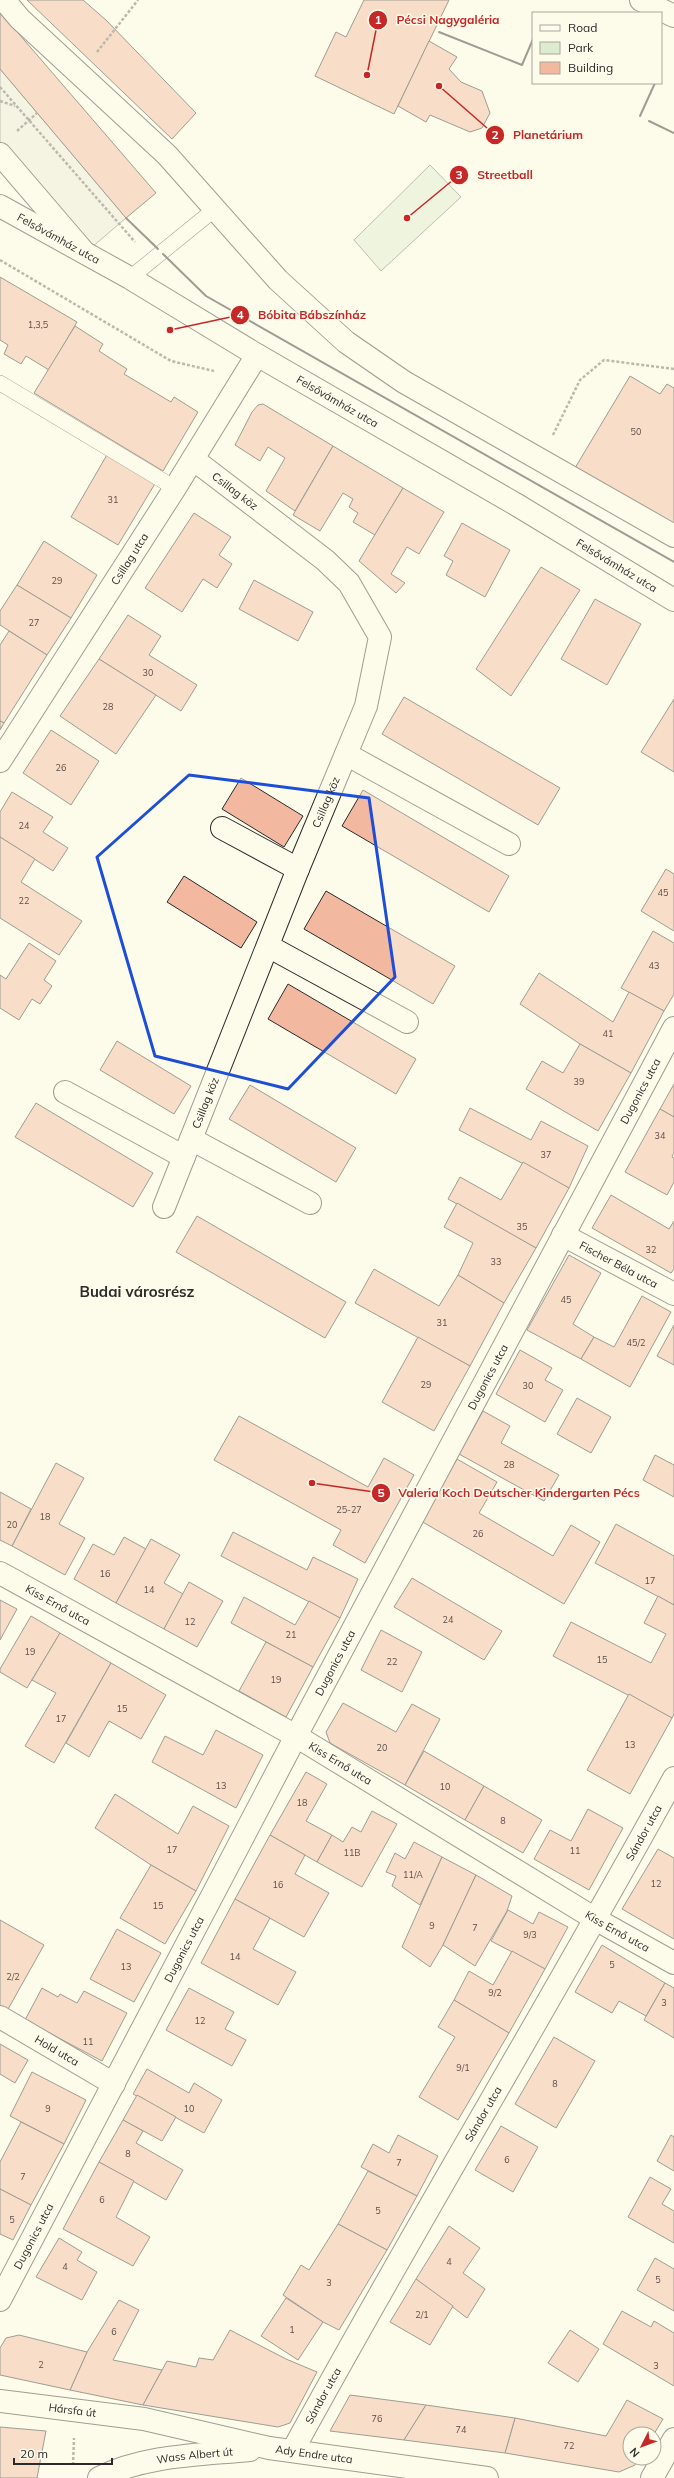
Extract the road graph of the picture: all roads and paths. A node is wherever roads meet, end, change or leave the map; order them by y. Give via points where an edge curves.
1 (4, 0) edge
2 (138, 0) edge
3 (641, 0) edge
4 (674, 16) edge
5 (80, 75) junction
6 (0, 101) edge
7 (15, 106) dead end
8 (37, 113) dead end
9 (6, 145) edge
10 (0, 206) edge
11 (215, 209) junction
12 (85, 253) junction
13 (0, 260) edge
14 (130, 278) junction
15 (257, 356) junction
16 (674, 369) edge
17 (243, 378) junction
18 (0, 383) edge
19 (193, 459) junction
20 (540, 460) junction
21 (175, 488) junction
22 (674, 536) edge
23 (674, 600) edge
24 (346, 754) junction
25 (0, 761) edge
26 (222, 828) dead end
27 (508, 844) dead end
28 (298, 869) junction
29 (268, 946) junction
30 (407, 1022) dead end
31 (674, 1028) edge
32 (65, 1092) dead end
33 (187, 1148) junction
34 (310, 1203) dead end
35 (164, 1207) dead end
36 (563, 1235) junction
37 (674, 1294) edge
38 (0, 1573) edge
39 (296, 1736) junction
40 (674, 1778) edge
41 (596, 1920) junction
42 (674, 1963) edge
43 (0, 2017) edge
44 (114, 2084) junction
45 (0, 2300) edge
46 (0, 2401) edge
47 (144, 2419) joint
48 (674, 2439) edge
49 (269, 2448) junction
50 (293, 2450) junction
51 (99, 2478) edge
52 (487, 2478) edge
53 (652, 2478) edge

1 - 5 street via 20,19
2 - 5 path
3 - 4 street
5 - 11 street via 167,155
6 - 7 path
8 - 9 path
9 - 12 street
10 - 12 street, Felsővámház utca
11 - 14 lane
11 - 20 street via 278,280 346,342 404,382
12 - 14 street, Felsővámház utca
13 - 17 path via 171,361
14 - 15 street, Felsővámház utca
15 - 17 street, Csillag utca
15 - 23 street, Felsővámház utca via 517,505
16 - 20 path via 604,360 580,380
17 - 19 street, Csillag utca
18 - 21 lane
19 - 21 street, Csillag utca
19 - 24 street, Csillag köz via 326,560 349,583 380,637 366,706
20 - 22 street
21 - 25 street, Csillag utca
24 - 27 street
24 - 28 street, Csillag köz
26 - 28 street
28 - 29 street, Csillag köz
29 - 30 street
29 - 33 street, Csillag köz
31 - 36 street, Dugonics utca
32 - 33 street
33 - 34 street
33 - 35 street, Csillag köz
36 - 37 street, Fischer Béla utca
36 - 39 street, Dugonics utca
38 - 39 street, Kiss Ernő utca
39 - 41 street, Kiss Ernő utca
39 - 44 street, Dugonics utca
40 - 41 street, Sándor utca
41 - 42 street, Kiss Ernő utca
41 - 50 street, Sándor utca via 363,2321
43 - 44 street, Hold utca
44 - 45 street, Dugonics utca
46 - 47 street, Hársfa út
47 - 49 street, Ady Endre utca
48 - 53 street
49 - 50 street, Ady Endre utca
49 - 51 street, Wass Albert út via 164,2458 116,2470
50 - 52 street, Ady Endre utca

